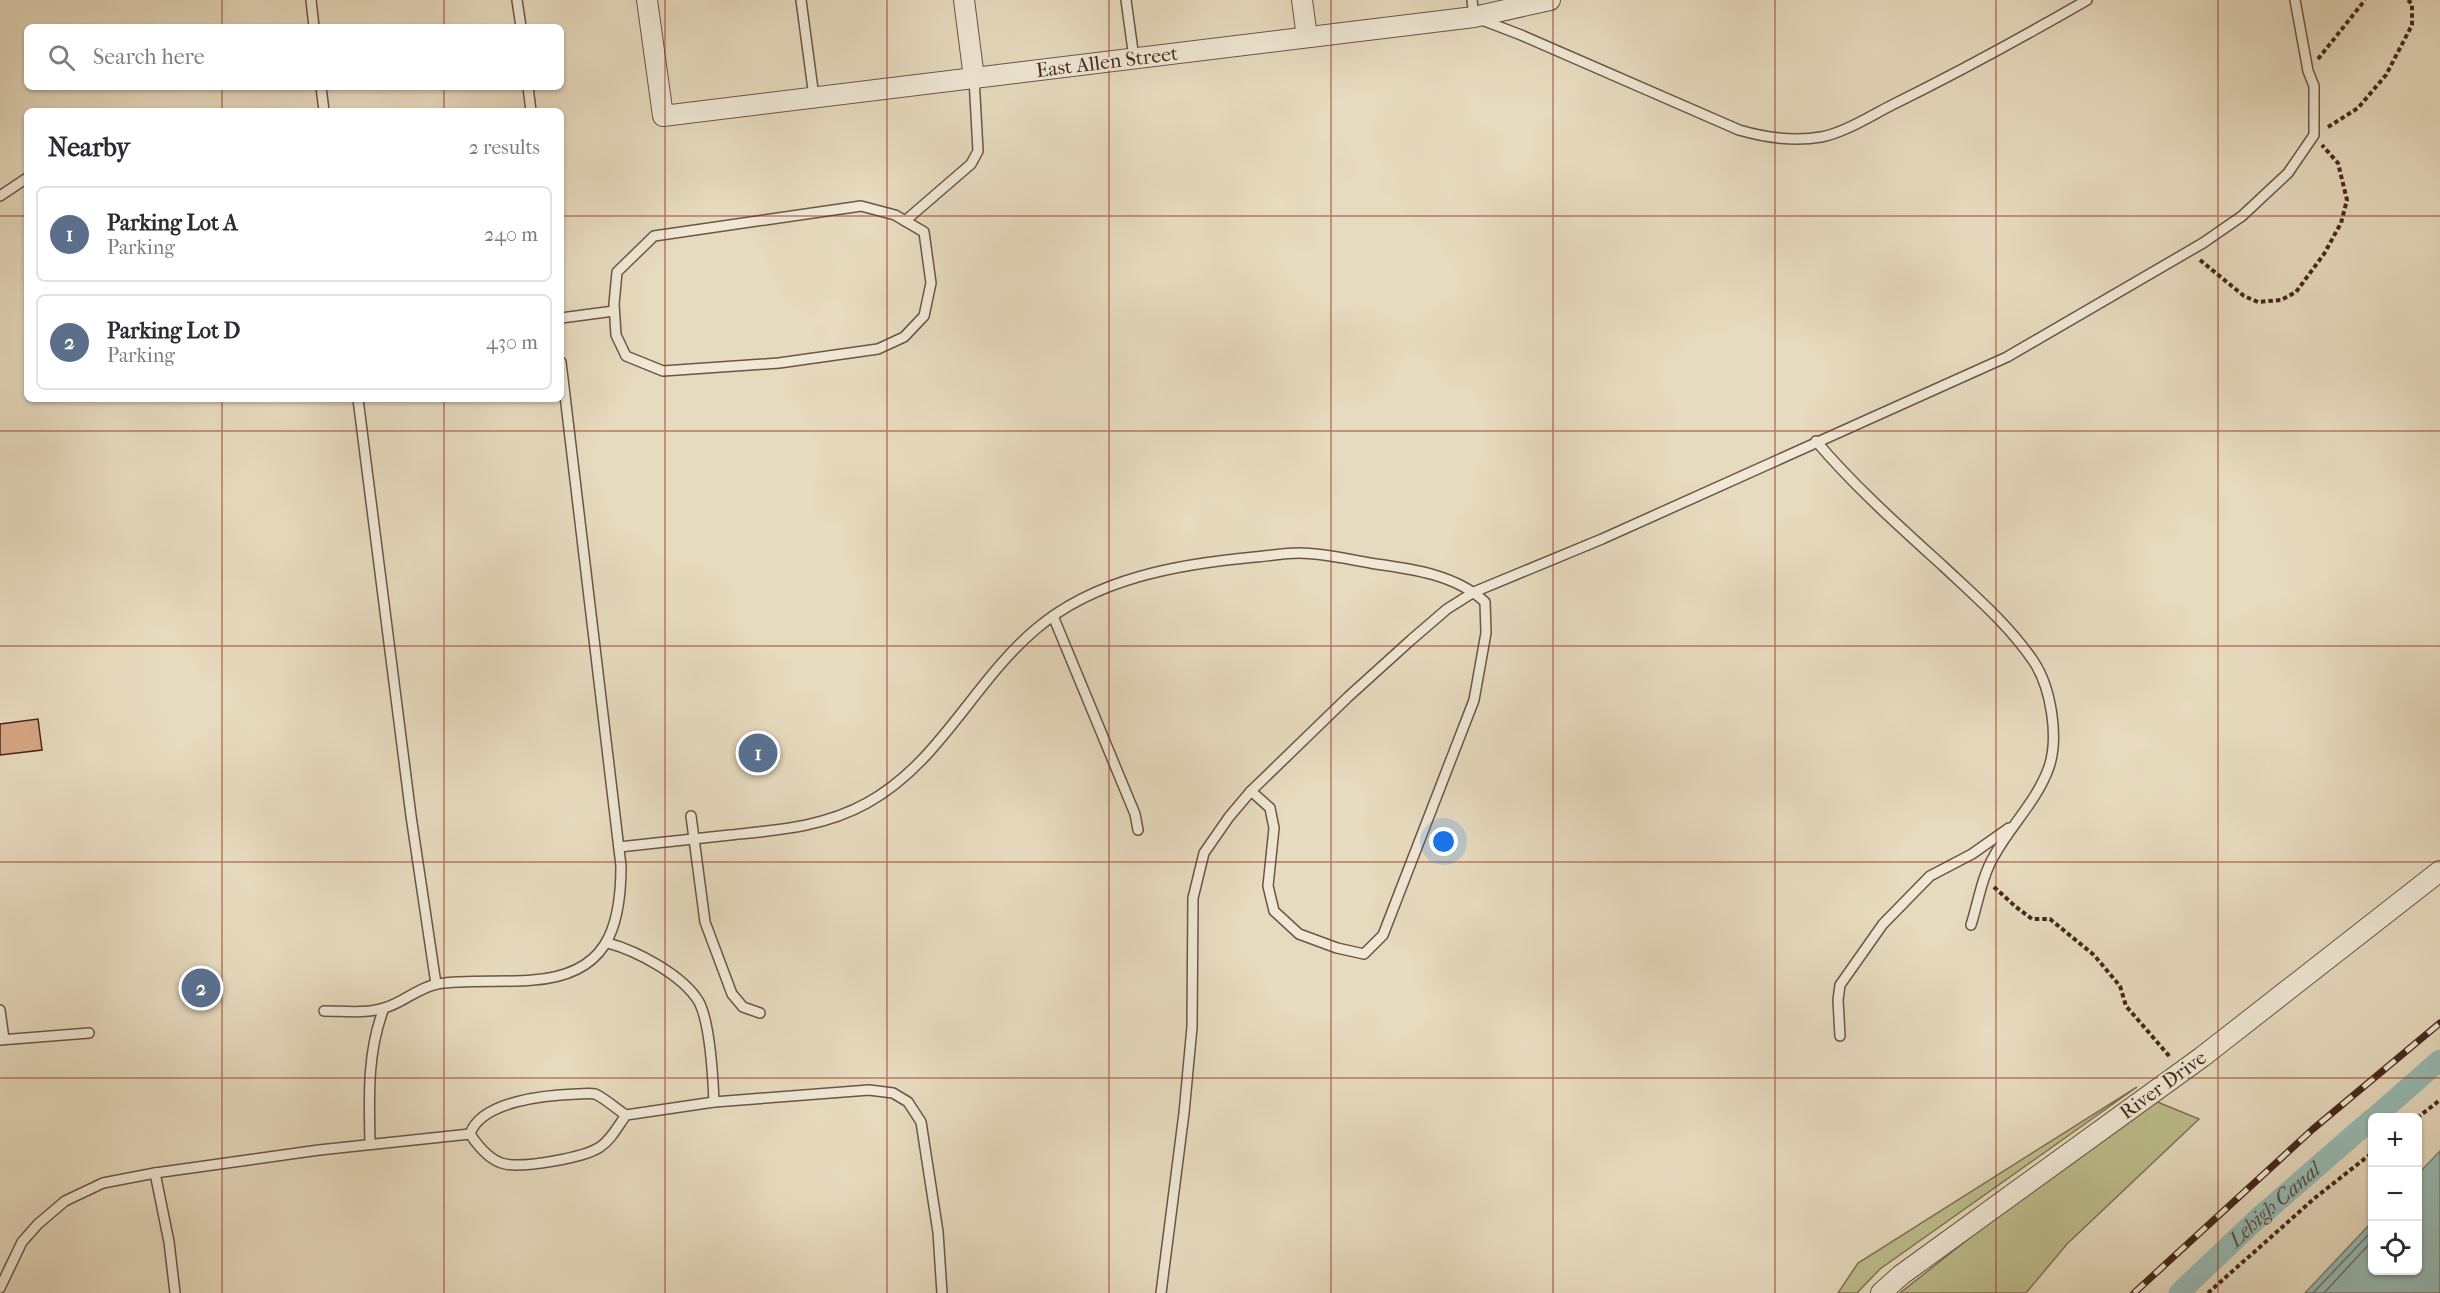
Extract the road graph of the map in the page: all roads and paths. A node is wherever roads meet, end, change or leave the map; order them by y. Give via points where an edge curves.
1 (311, 0) edge
2 (518, 0) edge
3 (647, 0) edge
4 (801, 0) edge
5 (964, 0) edge
6 (1126, 0) edge
7 (1302, 0) edge
8 (1550, 0) edge
9 (2087, 0) edge
10 (2295, 0) edge
11 (2365, 0) edge
12 (2408, 0) edge
13 (1473, 8) edge
14 (314, 24) edge
15 (521, 24) edge
16 (1307, 37) junction
17 (1134, 58) junction
18 (2308, 71) junction
19 (974, 78) junction
20 (321, 90) edge
21 (528, 90) edge
22 (814, 97) junction
23 (324, 108) edge
24 (531, 108) edge
25 (2314, 135) junction
26 (24, 180) edge
27 (0, 196) edge
28 (905, 221) junction
29 (2188, 250) junction
30 (614, 311) junction
31 (564, 318) edge
32 (564, 388) edge
33 (358, 402) edge
34 (1816, 441) junction
35 (1474, 592) junction
36 (1053, 616) junction
37 (1251, 791) junction
38 (691, 816) dead end
39 (2012, 826) junction
40 (1138, 830) dead end
41 (693, 839) junction
42 (618, 847) junction
43 (2440, 871) edge
44 (1986, 878) junction
45 (1971, 925) dead end
46 (608, 943) junction
47 (436, 984) junction
48 (384, 1008) junction
49 (0, 1010) edge
50 (324, 1011) dead end
51 (760, 1013) dead end
52 (89, 1033) dead end
53 (1840, 1036) dead end
54 (2, 1040) edge
55 (2182, 1071) junction
56 (2440, 1100) edge
57 (714, 1102) junction
58 (2422, 1114) edge
59 (626, 1115) junction
60 (470, 1134) junction
61 (370, 1143) junction
62 (2368, 1157) edge
63 (155, 1173) junction
64 (0, 1288) edge
65 (175, 1293) edge
66 (942, 1293) edge
67 (1161, 1293) edge
68 (1881, 1293) edge
69 (2208, 1293) edge

1 - 14 lane
2 - 15 lane
3 - 22 street, East Allen Street via 663,116
4 - 22 lane
5 - 19 street
6 - 17 lane
7 - 16 street
8 - 13 street, East Allen Street
9 - 13 lane via 1979,62 1858,122 1823,137 1792,140 1739,130 1521,34
10 - 18 lane
11 - 18 path
12 - 25 path via 2412,4 2412,25 2386,75 2358,108
13 - 16 street, East Allen Street
16 - 17 street, East Allen Street
17 - 19 street, East Allen Street
18 - 25 lane via 2314,86
19 - 22 street, East Allen Street
19 - 28 lane via 978,151 971,164
20 - 23 lane
21 - 24 lane
25 - 29 lane via 2288,173 2242,216
25 - 29 path via 2338,163 2347,200 2341,223 2324,254 2296,292 2281,300 2258,302 2244,296
26 - 27 lane
28 - 30 lane via 861,206 654,236 617,272
28 - 30 lane via 924,232 931,283 924,316 904,337 878,349 779,363 663,370 626,356 616,336
29 - 34 lane via 2007,357
30 - 31 lane
32 - 42 lane
33 - 47 lane
34 - 35 lane via 1602,539
34 - 39 lane via 1838,467 1985,604 2035,663 2049,698 2054,731 2050,765 2036,797
35 - 36 lane via 1423,570 1299,553 1203,562 1154,573 1101,590
35 - 37 lane via 1447,609 1403,647
35 - 37 lane via 1485,602 1486,633 1474,700 1383,935 1364,954 1299,934 1274,911 1268,886 1274,828 1270,808
36 - 40 lane via 1136,814
36 - 41 lane via 1013,651 924,759 875,799 811,825
37 - 67 lane via 1204,854 1193,898 1192,1027
38 - 41 lane
39 - 44 lane via 1992,858
39 - 53 lane via 1972,854 1930,876 1883,924 1840,985
41 - 42 lane
41 - 51 lane via 705,922 732,994 743,1007
42 - 46 lane via 621,892
43 - 55 street, River Drive
44 - 45 lane
44 - 55 path via 2016,907 2032,918 2050,919 2094,955 2120,986 2126,1006
46 - 47 lane via 576,970 551,978
46 - 57 lane via 646,957 699,1002 708,1038
47 - 48 lane
48 - 50 lane
48 - 61 lane via 376,1027 369,1076
49 - 54 lane
52 - 54 lane
55 - 68 street, River Drive
56 - 58 path
57 - 59 lane
57 - 66 lane via 869,1090 892,1093 908,1102 921,1122 938,1232
59 - 60 lane via 594,1094 557,1095 519,1101 486,1114 474,1124
59 - 60 lane via 599,1148 568,1159 533,1164 504,1164 477,1145
60 - 61 lane
61 - 63 lane
62 - 69 path via 2316,1197
63 - 64 lane via 103,1183 65,1201 22,1242
63 - 65 lane

